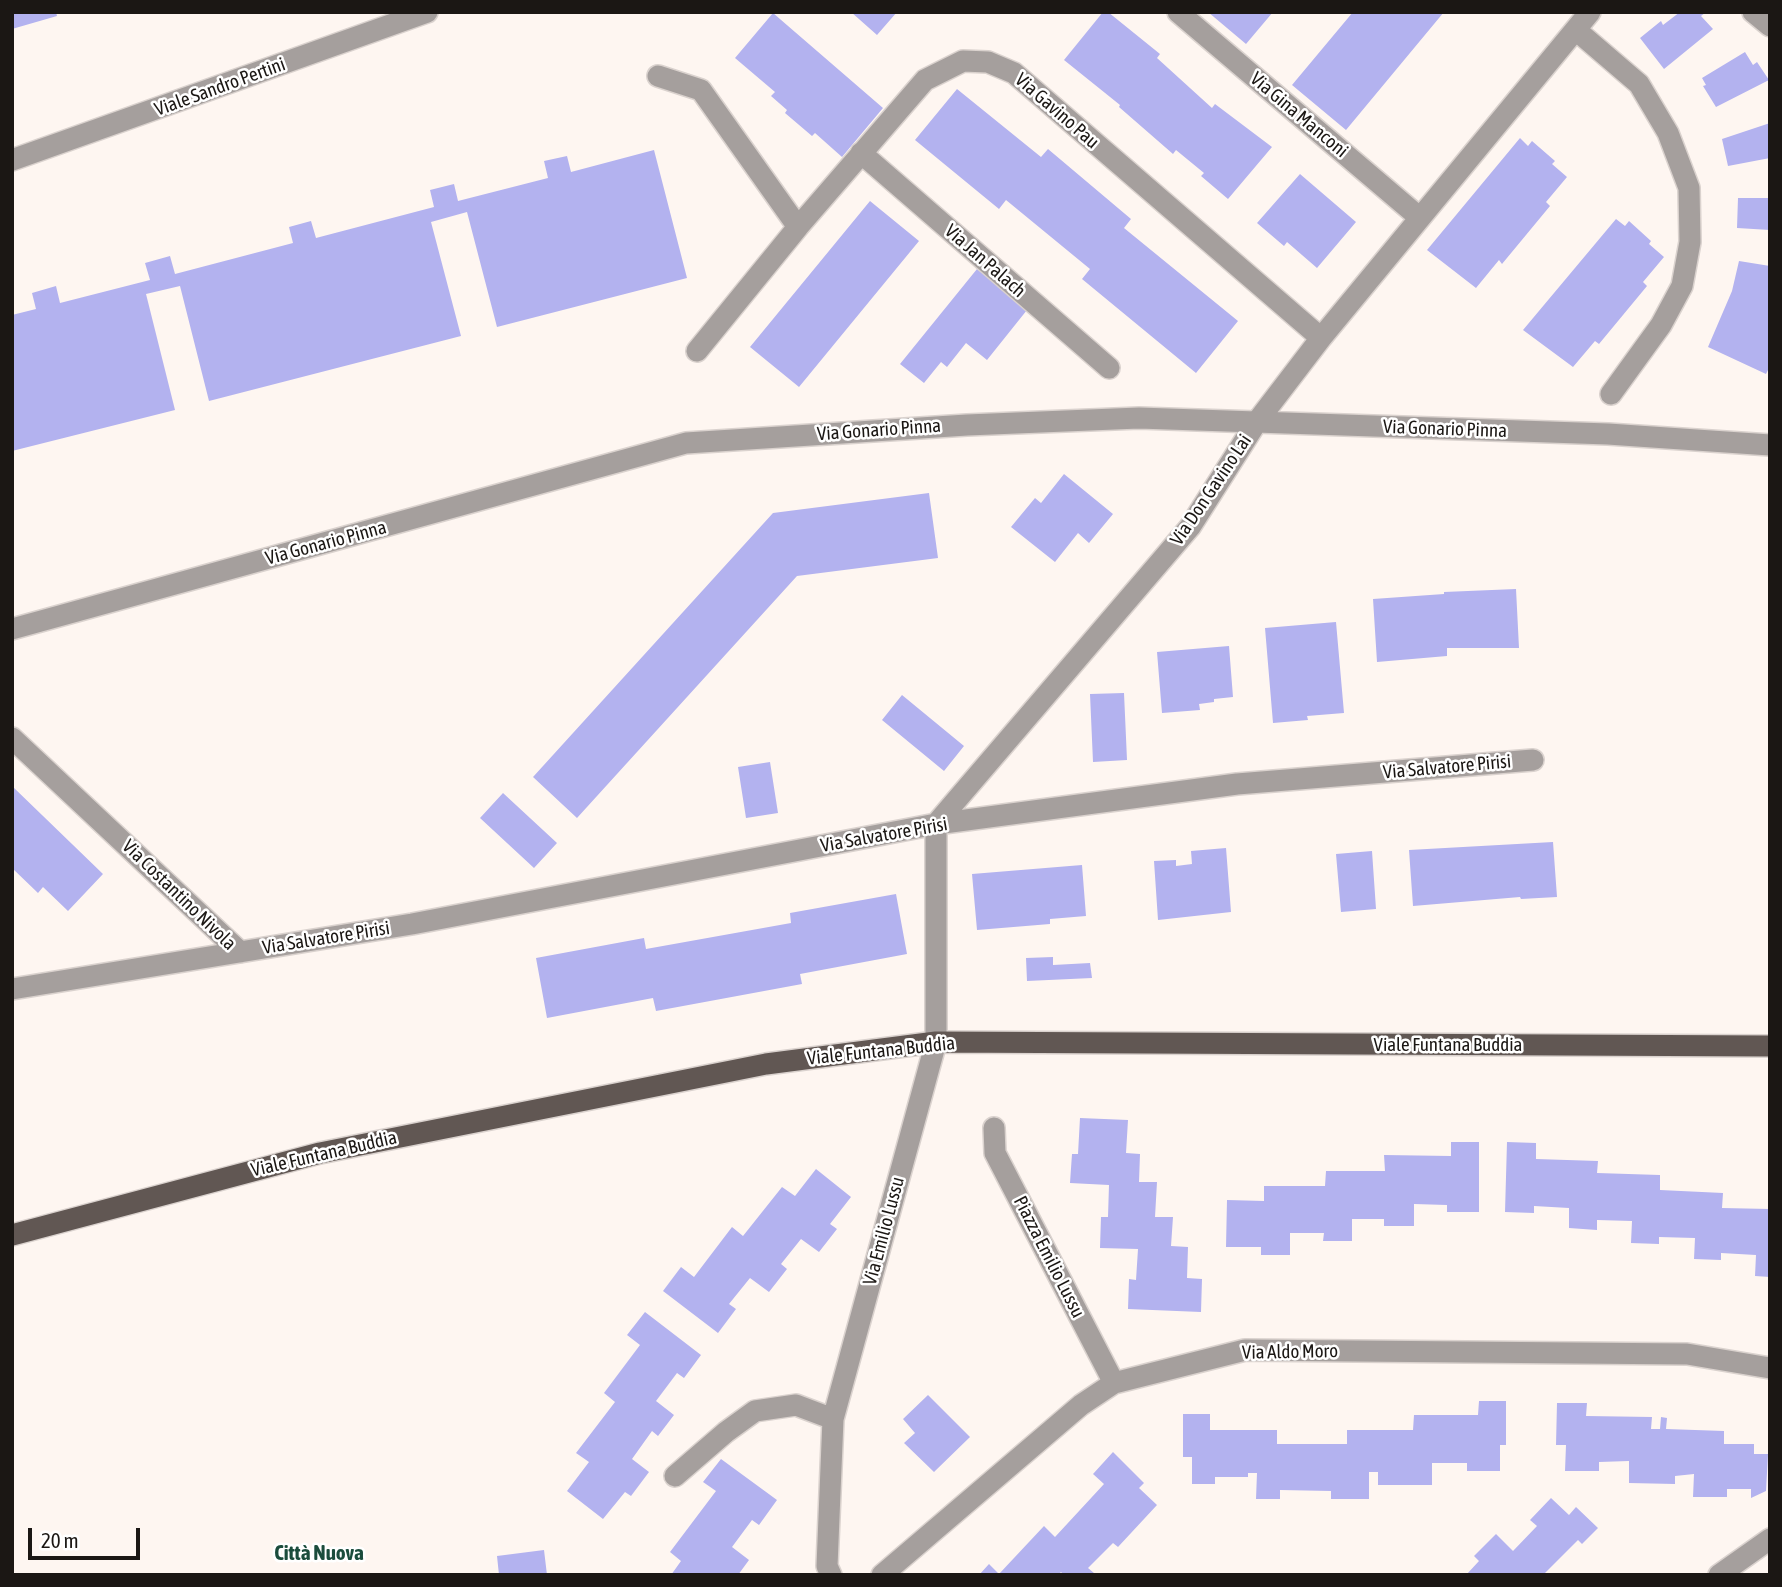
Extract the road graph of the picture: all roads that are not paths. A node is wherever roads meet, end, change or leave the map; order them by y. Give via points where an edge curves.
1 (427, 12) edge
2 (1178, 12) edge
3 (1590, 12) edge
4 (1753, 12) edge
5 (1770, 26) edge
6 (1576, 30) junction
7 (658, 76) dead end
8 (861, 153) junction
9 (12, 160) edge
10 (1420, 218) junction
11 (798, 227) junction
12 (1321, 338) junction
13 (697, 351) dead end
14 (1109, 368) dead end
15 (1611, 394) dead end
16 (1256, 424) junction
17 (1770, 445) edge
18 (12, 629) edge
19 (12, 738) edge
20 (1533, 760) dead end
21 (936, 824) junction
22 (240, 952) junction
23 (12, 989) edge
24 (936, 1042) junction
25 (1770, 1046) edge
26 (994, 1128) dead end
27 (12, 1235) edge
28 (1770, 1368) edge
29 (1114, 1383) junction
30 (833, 1419) junction
31 (675, 1476) dead end
32 (1770, 1539) edge
33 (831, 1575) edge
34 (882, 1575) edge
35 (1719, 1575) edge

1 - 9 street, Viale Sandro Pertini
2 - 10 street, Via Gina Manconi
3 - 6 street, Via Don Gavino Lai
4 - 5 street
6 - 10 street, Via Don Gavino Lai
6 - 15 street via 1639,83 1668,133 1689,188 1690,242 1682,286 1661,325
7 - 11 street via 701,90
8 - 11 street, Via Gavino Pau
8 - 12 street, Via Gavino Pau via 925,80 963,61 988,62 1014,73
8 - 14 street, Via Jan Palach
10 - 12 street, Via Don Gavino Lai
11 - 13 street, Via Gavino Pau
12 - 16 street, Via Don Gavino Lai
16 - 17 street, Via Gonario Pinna via 1608,434
16 - 18 street, Via Gonario Pinna via 1113,419 687,443
16 - 21 street, Via Don Gavino Lai via 1189,527
19 - 22 street, Via Costantino Nivola
20 - 21 street, Via Salvatore Pirisi via 1237,784
21 - 22 street, Via Salvatore Pirisi via 412,924
21 - 24 street
22 - 23 street, Via Costantino Nivola
24 - 25 main road, Viale Funtana Buddia
24 - 27 main road, Viale Funtana Buddia via 766,1064 320,1153
24 - 30 street, Via Emilio Lussu
26 - 29 street, Piazza Emilio Lussu via 995,1153
28 - 29 street, Via Aldo Moro via 1687,1354 1245,1350
29 - 34 street, Via Aldo Moro via 1081,1405
30 - 31 street via 796,1405 755,1411
30 - 33 street via 827,1566
32 - 35 street

